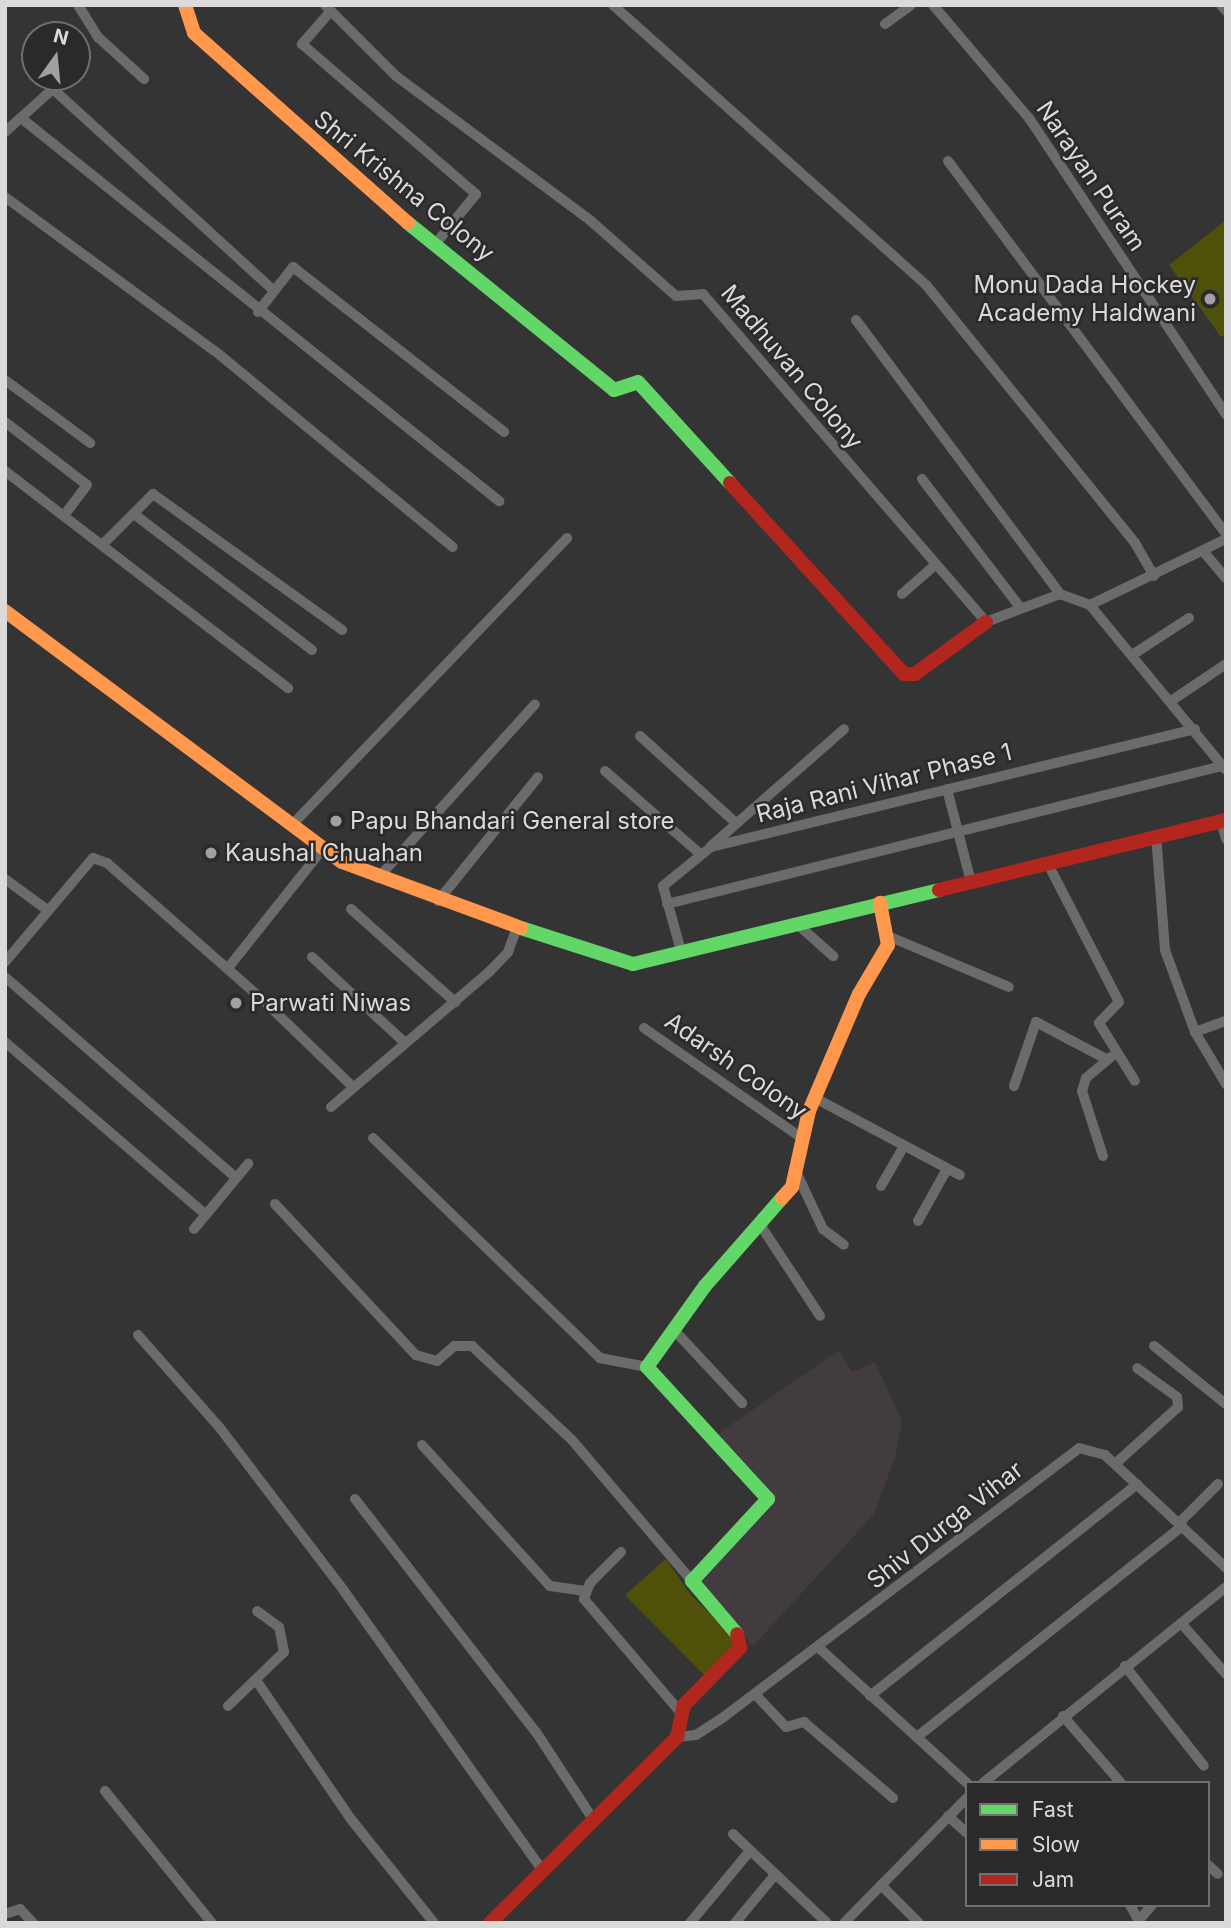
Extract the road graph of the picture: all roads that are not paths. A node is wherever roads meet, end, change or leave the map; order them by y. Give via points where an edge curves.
1 (78, 5) edge
2 (185, 5) edge
3 (612, 5) edge
4 (911, 5) edge
5 (933, 5) edge
6 (1221, 5) edge
7 (328, 9) edge
8 (1226, 11) edge
9 (886, 24) dead end
10 (144, 79) dead end
11 (51, 91) edge
12 (55, 91) edge
13 (21, 118) junction
14 (5, 132) edge
15 (948, 162) dead end
16 (5, 197) edge
17 (437, 242) junction
18 (274, 291) junction
19 (258, 312) junction
20 (856, 320) dead end
21 (5, 380) edge
22 (1226, 414) edge
23 (5, 422) edge
24 (504, 432) dead end
25 (90, 443) dead end
26 (5, 471) edge
27 (922, 479) dead end
28 (499, 501) dead end
29 (134, 513) junction
30 (65, 514) junction
31 (1226, 537) edge
32 (567, 538) dead end
33 (103, 544) junction
34 (453, 547) dead end
35 (1203, 551) junction
36 (935, 565) junction
37 (1154, 576) junction
38 (1226, 578) edge
39 (902, 594) dead end
40 (1060, 594) junction
41 (1090, 605) junction
42 (1020, 607) junction
43 (5, 611) edge
44 (1189, 618) dead end
45 (986, 622) junction
46 (342, 630) dead end
47 (312, 650) dead end
48 (1132, 655) junction
49 (1226, 664) edge
50 (288, 688) dead end
51 (1171, 701) junction
52 (535, 704) dead end
53 (844, 729) dead end
54 (1195, 729) junction
55 (640, 736) dead end
56 (1224, 768) edge
57 (605, 771) dead end
58 (538, 777) dead end
59 (947, 789) junction
60 (1223, 821) edge
61 (736, 823) junction
62 (291, 826) junction
63 (957, 830) junction
64 (1156, 835) junction
65 (1226, 839) edge
66 (711, 847) junction
67 (321, 850) junction
68 (700, 854) junction
69 (1047, 862) junction
70 (377, 878) junction
71 (5, 879) edge
72 (971, 882) junction
73 (438, 901) junction
74 (880, 903) junction
75 (667, 904) junction
76 (46, 909) junction
77 (351, 909) dead end
78 (795, 923) junction
79 (514, 936) junction
80 (888, 936) junction
81 (681, 951) junction
82 (832, 956) dead end
83 (312, 957) dead end
84 (5, 962) edge
85 (228, 968) junction
86 (5, 977) edge
87 (1009, 987) dead end
88 (256, 994) dead end
89 (265, 1002) dead end
90 (455, 1002) junction
91 (1226, 1021) edge
92 (644, 1028) dead end
93 (1195, 1032) junction
94 (5, 1042) edge
95 (404, 1042) junction
96 (1116, 1052) junction
97 (1108, 1060) junction
98 (1135, 1081) dead end
99 (1226, 1084) edge
100 (1014, 1086) dead end
101 (352, 1087) junction
102 (815, 1098) junction
103 (331, 1107) dead end
104 (373, 1138) dead end
105 (803, 1139) junction
106 (904, 1146) junction
107 (1103, 1156) dead end
108 (248, 1164) dead end
109 (947, 1168) junction
110 (797, 1174) junction
111 (960, 1175) dead end
112 (236, 1178) junction
113 (881, 1186) dead end
114 (275, 1204) dead end
115 (206, 1215) junction
116 (918, 1221) dead end
117 (759, 1223) junction
118 (194, 1229) dead end
119 (844, 1245) dead end
120 (820, 1316) dead end
121 (674, 1330) junction
122 (138, 1335) dead end
123 (1154, 1346) dead end
124 (647, 1367) junction
125 (1137, 1368) dead end
126 (742, 1403) dead end
127 (1226, 1404) edge
128 (422, 1445) dead end
129 (1115, 1464) junction
130 (1137, 1484) junction
131 (1218, 1484) dead end
132 (355, 1499) dead end
133 (1180, 1524) junction
134 (621, 1552) dead end
135 (1226, 1568) edge
136 (692, 1581) junction
137 (1226, 1587) edge
138 (584, 1591) junction
139 (257, 1611) dead end
140 (1181, 1623) junction
141 (818, 1647) junction
142 (1125, 1666) junction
143 (1226, 1674) edge
144 (258, 1683) junction
145 (755, 1694) junction
146 (870, 1696) junction
147 (228, 1706) dead end
148 (681, 1713) junction
149 (1063, 1716) junction
150 (677, 1737) junction
151 (917, 1737) junction
152 (1204, 1766) dead end
153 (965, 1781) edge
154 (985, 1781) edge
155 (1119, 1781) edge
156 (105, 1791) dead end
157 (893, 1798) dead end
158 (965, 1800) edge
159 (591, 1816) junction
160 (948, 1816) junction
161 (965, 1831) edge
162 (733, 1834) dead end
163 (749, 1852) junction
164 (1210, 1867) edge
165 (542, 1870) junction
166 (1219, 1874) dead end
167 (774, 1876) junction
168 (881, 1885) junction
169 (1150, 1907) edge
170 (5, 1914) edge
171 (823, 1921) edge
172 (1139, 1922) edge
173 (33, 1923) edge
174 (212, 1923) edge
175 (434, 1923) edge
176 (490, 1923) edge
177 (690, 1923) edge
178 (735, 1923) edge
179 (844, 1923) edge
180 (919, 1923) edge

1 - 10 street via 99,38
2 - 17 street, Shri Krishna Colony via 194,33 249,86
3 - 37 street via 927,286 1135,543
4 - 9 street
5 - 22 street, Narayan Puram via 1029,118
6 - 8 street
7 - 17 street via 302,44 476,194
7 - 36 street, Madhuvan Colony via 396,76 591,221 676,296 703,294
11 - 13 street
12 - 18 street
13 - 14 street
13 - 19 street
15 - 31 street
16 - 34 street via 215,351
17 - 45 street, Shri Krishna Colony via 614,390 638,382 904,674 915,674
18 - 19 street
18 - 24 street via 293,267
19 - 28 street
20 - 40 street
21 - 25 street
23 - 30 street via 87,485
26 - 30 street
27 - 42 street
29 - 33 street
29 - 46 street via 153,494
29 - 47 street
30 - 33 street
31 - 35 street
32 - 62 street
33 - 50 street
35 - 37 street
35 - 38 street
36 - 39 street
36 - 45 street, Madhuvan Colony
37 - 41 street
40 - 41 street
40 - 42 street
41 - 48 street
42 - 45 street
43 - 62 street
44 - 48 street
48 - 51 street
49 - 51 street
51 - 54 street
52 - 70 street
53 - 61 street
54 - 56 street
54 - 59 street, Raja Rani Vihar Phase 1
55 - 61 street
56 - 63 street
57 - 68 street
58 - 73 street
59 - 63 street
59 - 66 street, Raja Rani Vihar Phase 1
60 - 64 street
60 - 65 street
61 - 66 street
62 - 67 street
63 - 72 street
63 - 75 street
64 - 69 street
64 - 93 street via 1165,950
66 - 68 street, Raja Rani Vihar Phase 1
67 - 70 street
67 - 85 street
68 - 75 street, Raja Rani Vihar Phase 1 via 665,880
69 - 72 street
69 - 96 street via 1119,1002 1099,1023
70 - 73 street
71 - 76 street
72 - 74 street
73 - 79 street
74 - 78 street
74 - 80 street
75 - 81 street, Raja Rani Vihar Phase 1
76 - 84 street
76 - 85 street via 88,858 98,859
77 - 90 street
78 - 81 street
78 - 82 street
79 - 81 street via 616,963
79 - 90 street
80 - 87 street
80 - 102 street
83 - 95 street
85 - 88 street
86 - 112 street
89 - 101 street
90 - 95 street
91 - 93 street
92 - 105 street, Adarsh Colony
93 - 99 street
94 - 115 street
95 - 101 street
96 - 97 street
96 - 98 street
97 - 100 street via 1036,1022
97 - 107 street via 1086,1078 1082,1091
101 - 103 street
102 - 105 street
102 - 106 street
104 - 124 street via 600,1358
105 - 110 street
106 - 109 street
106 - 113 street
108 - 112 street
109 - 111 street
109 - 116 street
110 - 117 street
110 - 119 street via 824,1229
112 - 115 street
114 - 136 street via 416,1355 437,1361 454,1346 472,1346 572,1440
115 - 118 street
117 - 120 street
117 - 121 street
121 - 124 street
121 - 126 street
122 - 165 street via 220,1428 344,1591
123 - 127 street
124 - 136 street via 768,1499
125 - 129 street via 1177,1397 1178,1408
128 - 138 street via 550,1586
129 - 130 street, Shiv Durga Vihar
129 - 141 street, Shiv Durga Vihar via 1091,1448 1079,1448
130 - 133 street, Shiv Durga Vihar
130 - 146 street
131 - 133 street
132 - 159 street via 536,1732
133 - 135 street, Shiv Durga Vihar
133 - 151 street
134 - 138 street
136 - 148 street via 741,1643
137 - 140 street
138 - 148 street via 592,1609
139 - 144 street via 279,1627 284,1652
140 - 142 street
140 - 143 street
141 - 145 street, Shiv Durga Vihar
141 - 146 street
142 - 149 street
142 - 152 street
144 - 147 street
144 - 175 street via 350,1818
145 - 150 street, Shiv Durga Vihar via 696,1735
145 - 157 street via 786,1727 804,1722
146 - 151 street
148 - 150 street
149 - 154 street
149 - 155 street
150 - 159 street
151 - 153 street
156 - 174 street
158 - 160 street
159 - 165 street
160 - 161 street
160 - 168 street
162 - 163 street
163 - 167 street
163 - 177 street
164 - 166 street
165 - 176 street
167 - 171 street
167 - 178 street
168 - 179 street
168 - 180 street
169 - 172 street
170 - 173 street via 20,1909

